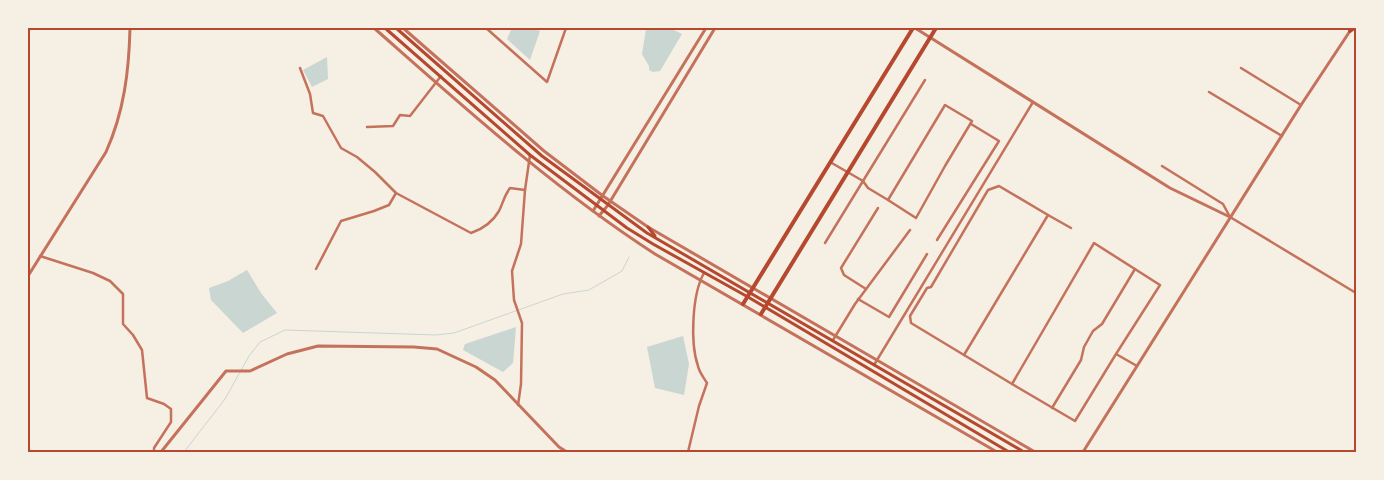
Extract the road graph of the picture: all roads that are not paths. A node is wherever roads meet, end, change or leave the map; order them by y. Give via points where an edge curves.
1 (130, 28) edge
2 (374, 28) edge
3 (385, 28) edge
4 (396, 28) edge
5 (406, 28) edge
6 (486, 28) edge
7 (566, 28) edge
8 (706, 28) edge
9 (715, 28) edge
10 (914, 28) edge
11 (936, 28) edge
12 (1352, 28) edge
13 (403, 34) junction
14 (930, 37) junction
15 (300, 68) dead end
16 (1241, 68) dead end
17 (441, 76) junction
18 (925, 80) dead end
19 (436, 82) junction
20 (1209, 92) dead end
21 (1033, 102) junction
22 (1301, 104) junction
23 (971, 124) junction
24 (367, 127) dead end
25 (1282, 136) junction
26 (530, 155) junction
27 (529, 162) junction
28 (830, 162) junction
29 (1162, 166) dead end
30 (848, 172) junction
31 (863, 182) junction
32 (525, 190) junction
33 (396, 193) junction
34 (602, 198) junction
35 (888, 200) junction
36 (610, 201) junction
37 (597, 205) junction
38 (608, 206) junction
39 (878, 208) dead end
40 (604, 210) junction
41 (593, 211) junction
42 (1048, 215) junction
43 (600, 216) junction
44 (1230, 217) junction
45 (648, 227) junction
46 (1071, 228) dead end
47 (910, 230) dead end
48 (657, 239) junction
49 (937, 240) dead end
50 (825, 243) dead end
51 (927, 254) dead end
52 (40, 256) junction
53 (316, 269) dead end
54 (1135, 269) junction
55 (704, 273) junction
56 (28, 276) edge
57 (700, 279) junction
58 (754, 288) junction
59 (866, 289) junction
60 (750, 292) junction
61 (1356, 293) edge
62 (748, 297) junction
63 (771, 298) junction
64 (858, 299) junction
65 (768, 303) junction
66 (743, 304) junction
67 (765, 308) junction
68 (761, 314) junction
69 (835, 336) junction
70 (832, 340) junction
71 (964, 354) junction
72 (1116, 354) junction
73 (877, 360) junction
74 (874, 365) junction
75 (1137, 366) junction
76 (1012, 384) junction
77 (518, 404) junction
78 (1052, 408) junction
79 (154, 452) edge
80 (162, 452) edge
81 (567, 452) edge
82 (688, 452) edge
83 (997, 452) edge
84 (1009, 452) edge
85 (1024, 452) edge
86 (1035, 452) edge
87 (1083, 452) edge

1 - 52 street via 125,94 113,137
2 - 19 street
3 - 17 main road
4 - 13 main road
5 - 13 street
5 - 34 street via 530,139
6 - 7 street via 546,82
8 - 34 street
9 - 36 street
10 - 14 street
10 - 28 highway
11 - 14 highway
12 - 22 street
13 - 34 main road via 542,156
14 - 21 street
14 - 30 highway
15 - 33 street via 313,113 323,116 341,148 357,157
16 - 22 street
17 - 19 street
17 - 26 main road
18 - 31 street
19 - 24 street via 410,116 400,115 393,126
19 - 27 street
20 - 25 street
21 - 44 street via 1170,188
21 - 73 street
22 - 25 street
23 - 35 street via 916,218
23 - 35 street via 972,121 945,105
23 - 49 street via 999,140
25 - 44 street
26 - 27 street
26 - 37 main road
27 - 32 street
27 - 41 street
28 - 30 street
28 - 58 highway
29 - 44 street via 1223,204
30 - 31 street
30 - 63 highway
31 - 35 street
31 - 50 street
32 - 33 street via 510,188 499,211 485,229 470,233
32 - 77 street via 521,244 512,272 522,323
33 - 53 street via 389,205 341,221
34 - 36 street
34 - 37 street
34 - 38 main road
36 - 38 street
36 - 45 street
37 - 40 main road
37 - 41 street
38 - 40 street
38 - 48 main road
39 - 59 street via 841,268 844,275
40 - 43 street
40 - 55 main road via 652,244
41 - 43 street
42 - 46 street
42 - 71 street
42 - 71 street via 998,186 988,190 931,287 927,288 910,316 911,323
43 - 57 street via 655,254
44 - 61 street
44 - 75 street
45 - 48 main road
45 - 58 street
47 - 59 street
48 - 60 main road
51 - 64 street via 889,317
52 - 56 street
52 - 79 street via 110,281 124,294 123,324 142,350 147,398 171,409 171,422
54 - 72 street via 1160,285
54 - 76 street via 1094,243
54 - 78 street via 1102,324 1093,331 1081,360
55 - 57 street
55 - 62 main road
57 - 66 street
57 - 82 street via 693,346 698,368 707,383
58 - 60 highway
58 - 63 street
59 - 64 street
60 - 62 highway
60 - 65 main road
62 - 66 highway
62 - 67 main road
63 - 65 highway
63 - 69 street
64 - 69 street
65 - 67 highway
65 - 70 main road
66 - 68 street
67 - 68 highway
67 - 84 main road
68 - 83 street
69 - 70 street
69 - 73 street
70 - 74 main road
71 - 76 street
72 - 75 street
72 - 78 street via 1075,421
73 - 74 street
73 - 86 street
74 - 85 main road
75 - 87 street
76 - 78 street
77 - 80 street via 476,366 437,350 318,346 287,354 250,371 226,371
77 - 81 street

